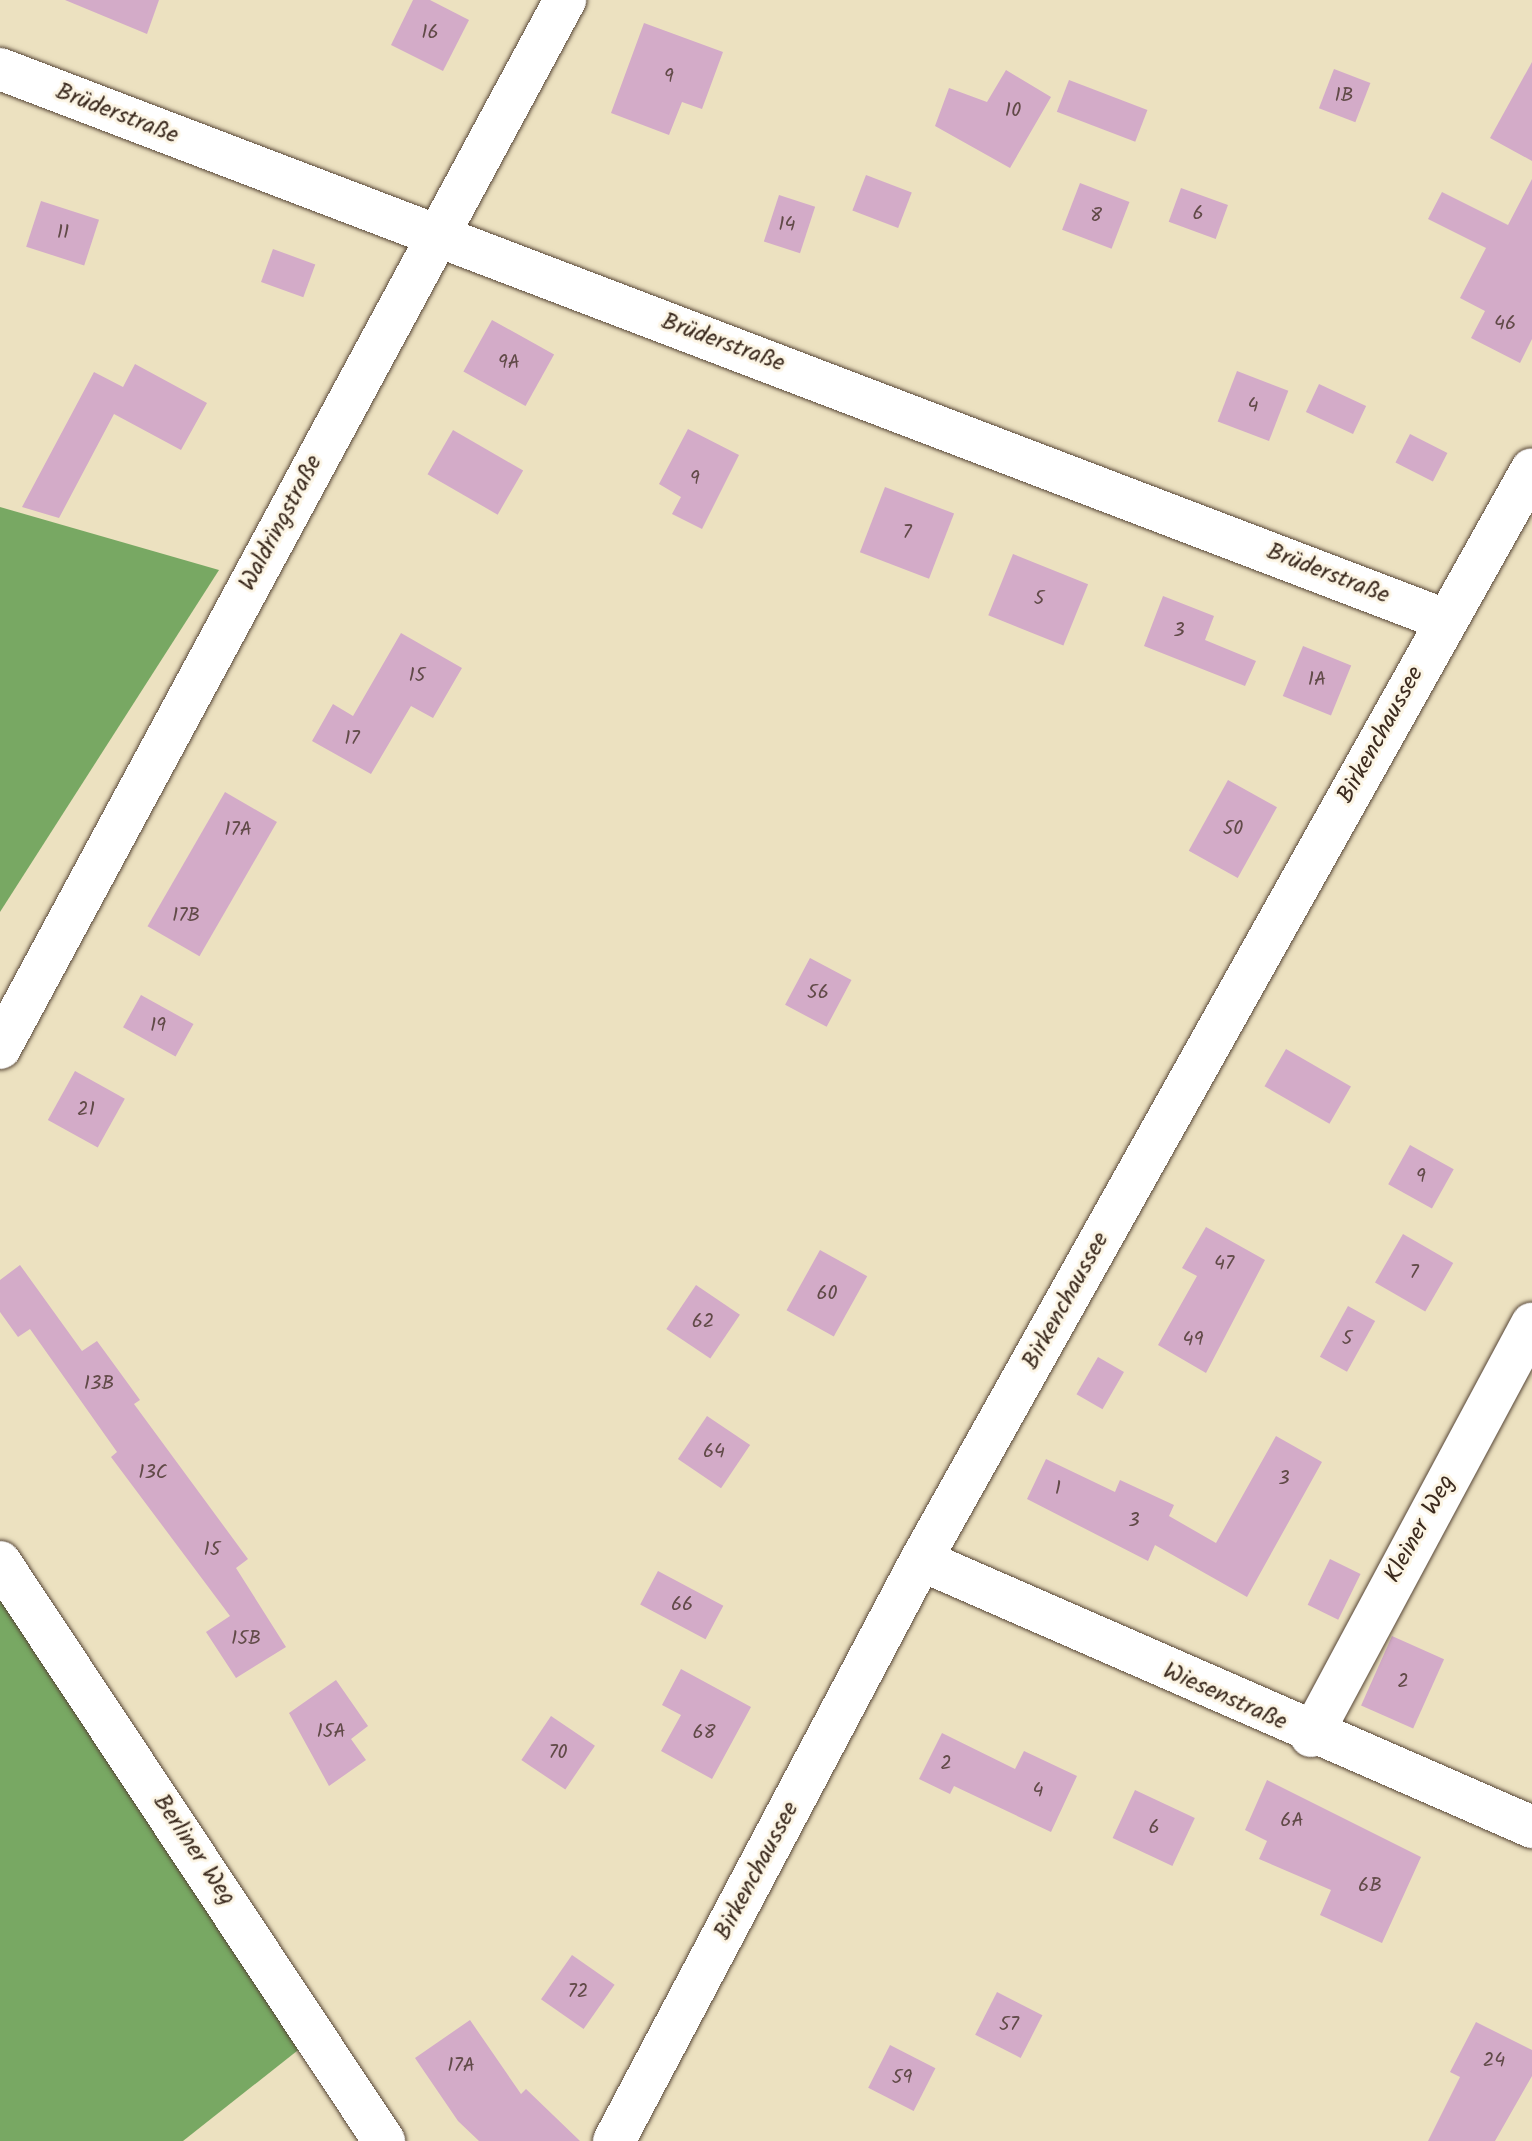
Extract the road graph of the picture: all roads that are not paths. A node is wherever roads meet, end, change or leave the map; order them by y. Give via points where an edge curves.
1 (565, 0) edge
2 (0, 69) edge
3 (434, 236) junction
4 (1532, 469) edge
5 (1445, 620) junction
6 (0, 1048) edge
7 (1532, 1323) edge
8 (921, 1560) junction
9 (0, 1562) edge
10 (1311, 1736) junction
11 (1532, 1827) edge
12 (384, 2141) edge
13 (614, 2141) edge

1 - 3 street, Waldringstraße
2 - 3 street, Brüderstraße
3 - 5 street, Brüderstraße
3 - 6 street, Waldringstraße
4 - 5 street, Birkenchaussee
5 - 8 street, Birkenchaussee
7 - 10 street, Kleiner Weg
8 - 10 street, Wiesenstraße
8 - 13 street, Birkenchaussee
9 - 12 street, Berliner Weg
10 - 11 street, Wiesenstraße

